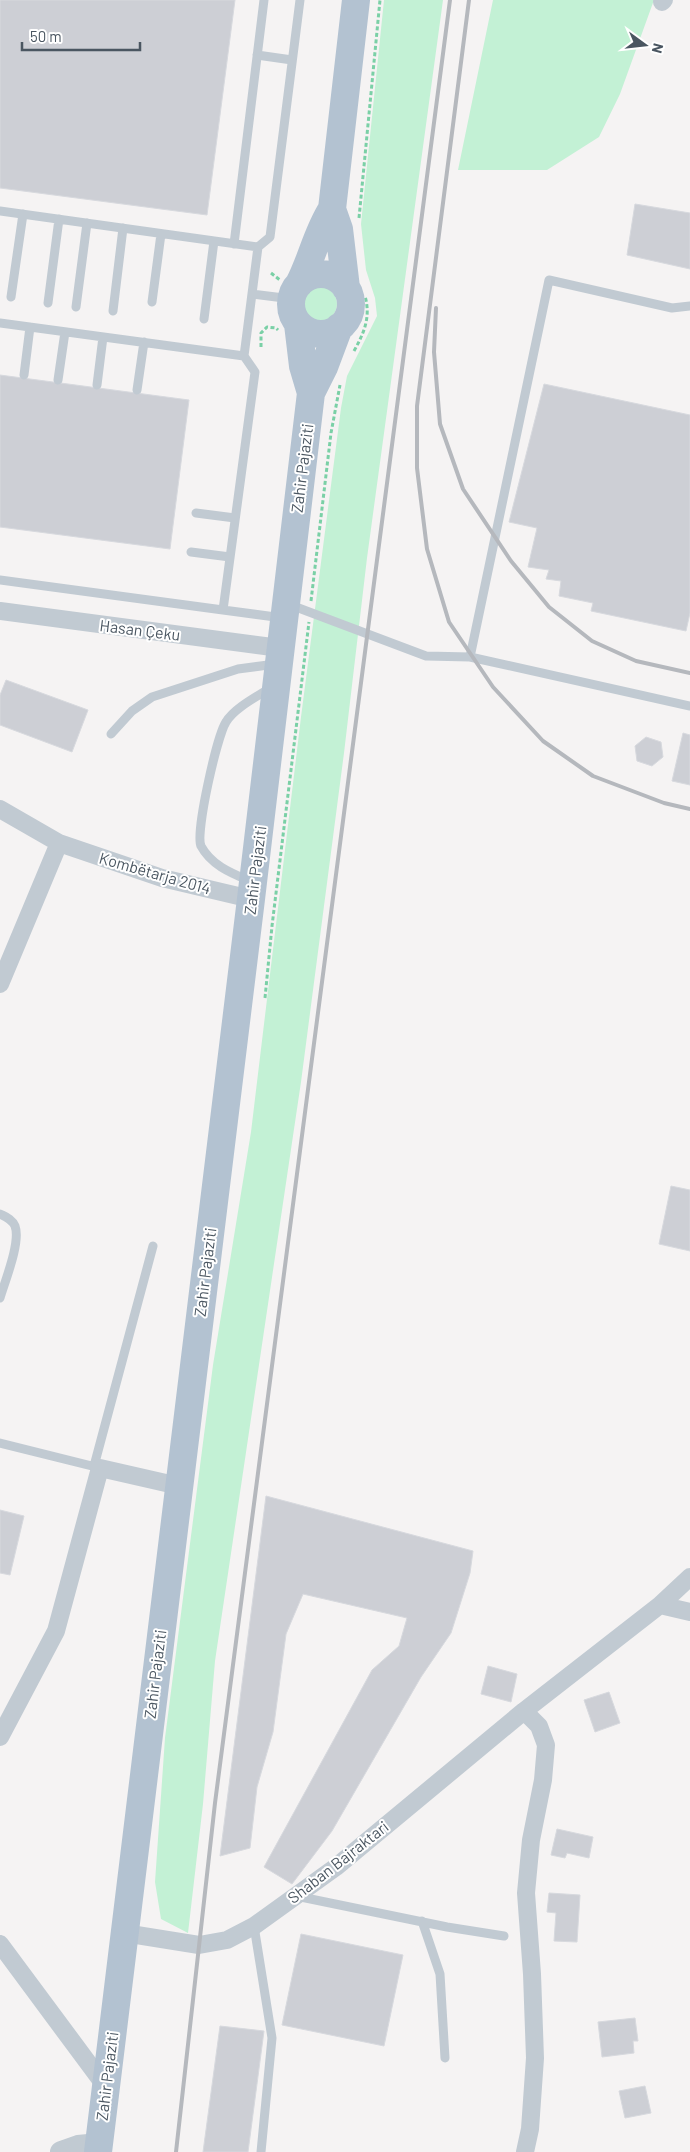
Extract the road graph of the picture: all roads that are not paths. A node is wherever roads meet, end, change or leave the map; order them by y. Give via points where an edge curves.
1 (264, 0) edge
2 (300, 0) edge
3 (356, 0) edge
4 (257, 55) junction
5 (292, 60) junction
6 (332, 209) junction
7 (0, 211) edge
8 (22, 214) junction
9 (59, 220) junction
10 (87, 223) junction
11 (123, 228) junction
12 (161, 234) junction
13 (214, 241) junction
14 (234, 244) junction
15 (258, 247) junction
16 (355, 289) junction
17 (252, 294) junction
18 (294, 296) junction
19 (11, 297) dead end
20 (152, 302) dead end
21 (48, 303) dead end
22 (690, 306) edge
23 (76, 307) dead end
24 (113, 311) dead end
25 (204, 319) dead end
26 (0, 323) edge
27 (30, 327) junction
28 (340, 327) junction
29 (65, 332) junction
30 (103, 337) junction
31 (144, 342) junction
32 (244, 356) junction
33 (24, 374) dead end
34 (58, 380) dead end
35 (97, 385) dead end
36 (137, 390) dead end
37 (311, 393) junction
38 (196, 513) dead end
39 (235, 518) junction
40 (191, 552) dead end
41 (230, 557) junction
42 (0, 580) edge
43 (223, 610) junction
44 (298, 610) junction
45 (0, 611) edge
46 (470, 657) junction
47 (278, 665) junction
48 (690, 706) edge
49 (111, 734) dead end
50 (0, 810) edge
51 (59, 844) junction
52 (252, 891) junction
53 (0, 984) edge
54 (0, 1214) edge
55 (153, 1246) dead end
56 (0, 1298) edge
57 (0, 1443) edge
58 (97, 1467) junction
59 (179, 1486) junction
60 (690, 1577) edge
61 (660, 1605) junction
62 (690, 1612) edge
63 (524, 1710) junction
64 (0, 1736) edge
65 (296, 1896) junction
66 (422, 1921) junction
67 (254, 1926) junction
68 (124, 1933) junction
69 (504, 1936) dead end
70 (0, 1944) edge
71 (445, 2058) dead end
72 (106, 2087) junction
73 (99, 2148) edge
74 (61, 2152) edge
75 (261, 2152) edge
76 (525, 2152) edge

1 - 4 lane
2 - 5 lane
3 - 6 main road
4 - 5 lane
4 - 14 lane
5 - 15 lane via 270,236
6 - 16 main road
6 - 18 main road via 321,225
7 - 8 lane
8 - 9 lane
8 - 19 lane
9 - 10 lane
9 - 21 lane
10 - 11 lane
10 - 23 lane
11 - 12 lane
11 - 24 lane
12 - 13 lane
12 - 20 lane
13 - 14 lane
13 - 25 lane
14 - 15 lane
15 - 17 lane
16 - 18 main road via 324,274 307,277
16 - 28 main road via 346,321
17 - 18 lane
17 - 32 lane
18 - 28 main road via 306,331 324,334
18 - 37 main road, Zahir Pajaziti via 303,366
22 - 46 lane via 672,308 550,280
26 - 27 lane
27 - 29 lane
27 - 33 lane
28 - 37 main road, Zahir Pajaziti
29 - 30 lane
29 - 34 lane
30 - 31 lane
30 - 35 lane
31 - 32 lane
31 - 36 lane
32 - 39 lane via 254,372
37 - 44 main road, Zahir Pajaziti
38 - 39 lane
39 - 41 lane
40 - 41 lane
41 - 43 lane
42 - 43 lane
43 - 44 lane
44 - 46 lane via 426,656
44 - 47 main road, Zahir Pajaziti
45 - 47 street, Hasan Çeku
46 - 48 lane
47 - 49 lane via 238,669 152,697 132,711
47 - 52 main road, Zahir Pajaziti
47 - 52 lane via 248,702 226,721 214,752 204,809 200,844 211,861
50 - 51 street, Kombëtarja 2014
51 - 52 street, Kombëtarja 2014 via 162,878
51 - 53 street
52 - 59 main road, Zahir Pajaziti
54 - 56 lane via 9,1218 16,1232
55 - 58 lane
57 - 58 lane
58 - 59 street
58 - 64 street via 56,1630
59 - 68 main road, Zahir Pajaziti
60 - 61 street, Shaban Bajraktari
61 - 62 street
61 - 63 street, Shaban Bajraktari
63 - 65 street, Shaban Bajraktari via 336,1867
63 - 76 street via 539,1726 546,1745 543,1780 530,1840 526,1893 535,2058 530,2129
65 - 66 lane
65 - 67 street, Shaban Bajraktari
66 - 69 lane
66 - 71 lane via 440,1974
67 - 68 street, Shaban Bajraktari via 227,1940 199,1944
67 - 75 lane via 272,2038
68 - 72 main road, Zahir Pajaziti
70 - 72 street
72 - 73 main road, Zahir Pajaziti
73 - 74 street via 78,2146

